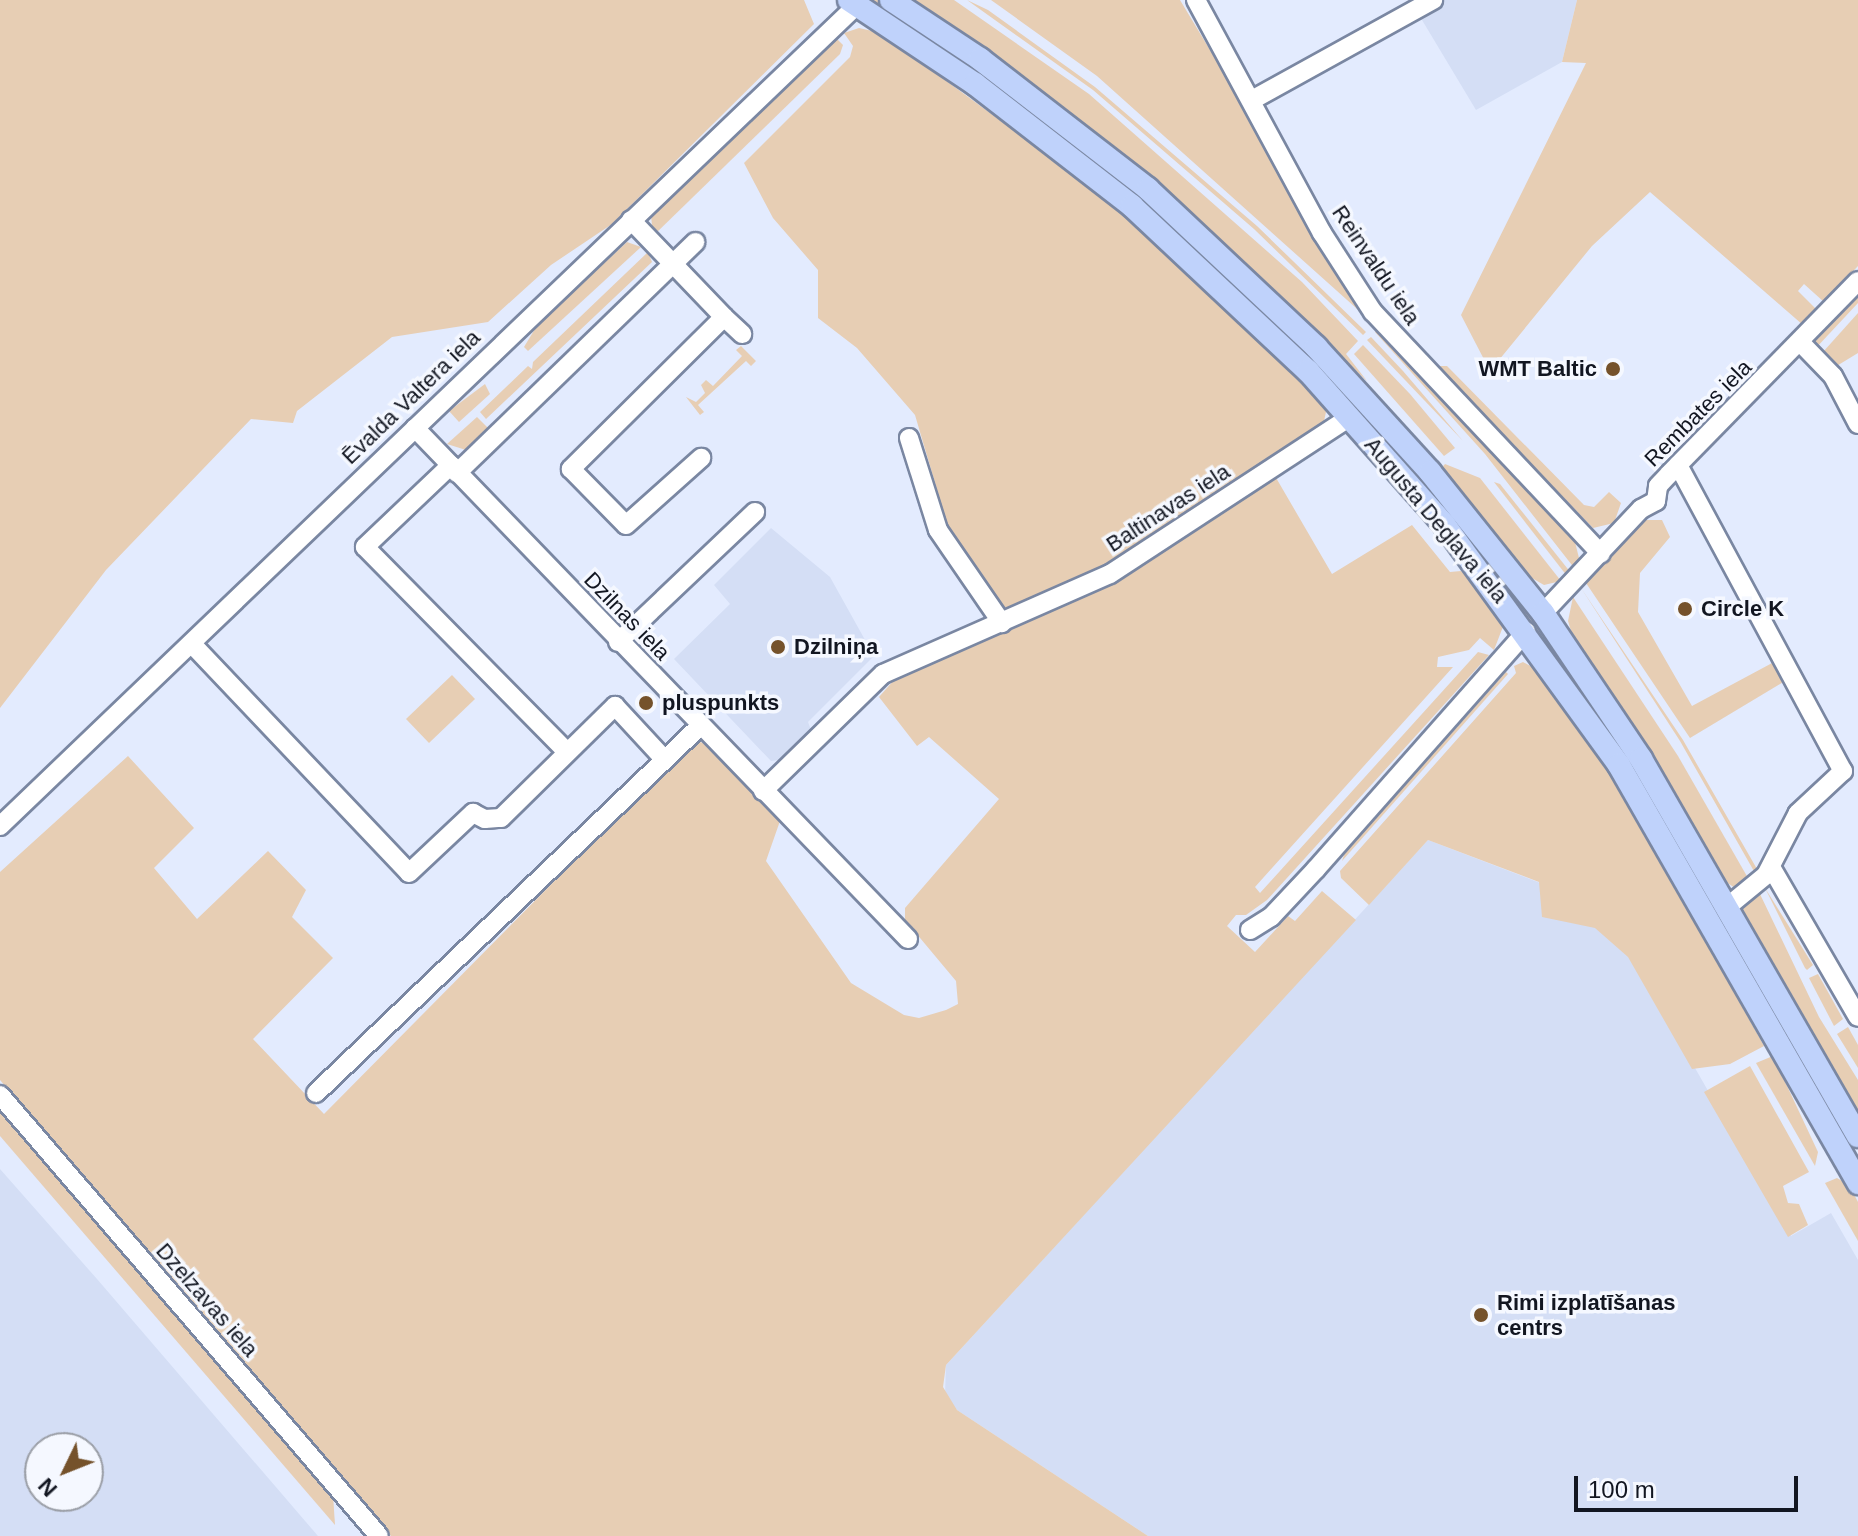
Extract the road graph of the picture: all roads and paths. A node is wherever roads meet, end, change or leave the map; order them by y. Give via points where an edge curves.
1 (891, 0) edge
2 (1196, 0) edge
3 (1433, 0) edge
4 (853, 2) edge
5 (1252, 100) junction
6 (631, 220) junction
7 (695, 242) dead end
8 (673, 263) junction
9 (1858, 281) edge
10 (724, 317) junction
11 (742, 334) dead end
12 (1800, 342) junction
13 (1350, 417) junction
14 (1858, 424) edge
15 (415, 428) junction
16 (909, 438) dead end
17 (701, 458) dead end
18 (1678, 465) junction
19 (454, 469) junction
20 (755, 512) dead end
21 (1601, 554) junction
22 (1543, 613) junction
23 (1002, 623) junction
24 (1526, 632) junction
25 (618, 642) junction
26 (192, 644) junction
27 (700, 726) junction
28 (567, 752) junction
29 (664, 759) junction
30 (1653, 780) junction
31 (763, 791) junction
32 (1634, 791) junction
33 (0, 826) edge
34 (1771, 867) junction
35 (1727, 907) junction
36 (1250, 930) dead end
37 (908, 939) dead end
38 (1858, 1017) edge
39 (316, 1093) dead end
40 (0, 1095) edge
41 (1858, 1136) edge
42 (1858, 1183) edge
43 (379, 1536) edge

1 - 22 main road, Augusta Deglava iela via 1071,126 1233,265 1379,414
2 - 5 street, Reinvaldu iela
3 - 5 street
4 - 6 street, Ēvalda Valtera iela
4 - 13 main road, Augusta Deglava iela via 975,84 1132,206 1265,328
5 - 21 street, Reinvaldu iela via 1322,233 1373,312
6 - 8 street
6 - 15 street, Ēvalda Valtera iela
7 - 8 street
8 - 10 street
8 - 19 street
9 - 12 street, Rembates iela
10 - 11 street
10 - 17 street via 571,469 626,525
12 - 14 street via 1833,376
12 - 18 street, Rembates iela
13 - 23 street, Baltinavas iela via 1110,574
13 - 24 main road, Augusta Deglava iela via 1444,524
15 - 19 street, Dzilnas iela
15 - 26 street, Ēvalda Valtera iela
16 - 23 street via 938,530
18 - 21 street, Rembates iela via 1658,486 1656,501 1641,509
18 - 34 street via 1843,771 1798,813
19 - 25 street, Dzilnas iela
19 - 28 street via 365,547
20 - 25 street
21 - 22 street, Rembates iela
22 - 30 main road, Augusta Deglava iela
23 - 31 street, Baltinavas iela via 883,674
24 - 32 main road, Augusta Deglava iela
24 - 36 street via 1316,869 1271,917
25 - 27 street, Dzilnas iela
26 - 28 street via 409,873 473,813 501,818
26 - 33 street, Ēvalda Valtera iela
27 - 29 street
27 - 31 street, Dzilnas iela
28 - 29 street via 615,706
29 - 39 street
30 - 32 main road
30 - 35 main road, Augusta Deglava iela
31 - 37 street, Dzilnas iela
32 - 42 main road, Augusta Deglava iela
34 - 35 street
34 - 38 street
35 - 41 main road, Augusta Deglava iela
40 - 43 street, Dzelzavas iela

